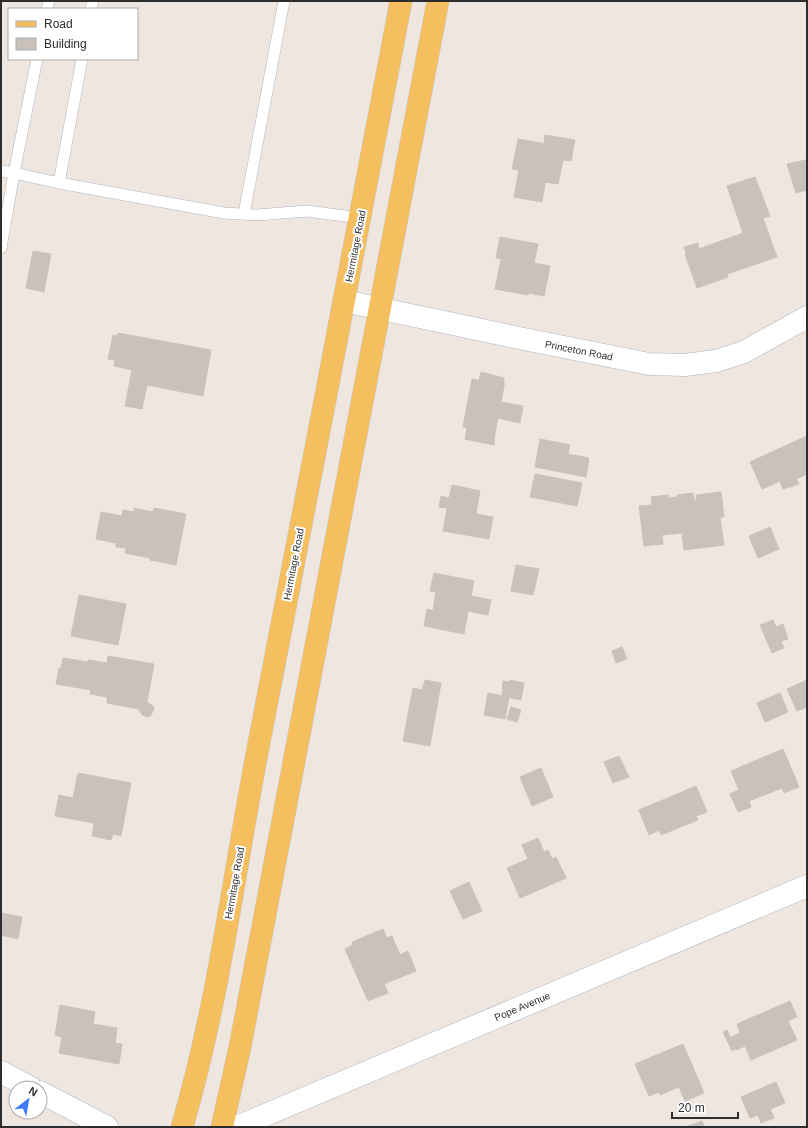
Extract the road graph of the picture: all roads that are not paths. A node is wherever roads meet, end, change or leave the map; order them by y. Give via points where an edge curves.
1 (284, 1) edge
2 (401, 1) edge
3 (438, 1) edge
4 (37, 60) edge
5 (82, 60) edge
6 (1, 171) edge
7 (14, 174) junction
8 (59, 183) junction
9 (244, 214) junction
10 (360, 218) junction
11 (1, 248) edge
12 (344, 301) junction
13 (380, 308) junction
14 (807, 317) edge
15 (807, 886) edge
16 (1, 1072) edge
17 (16, 1080) edge
18 (48, 1096) edge
19 (107, 1127) edge
20 (182, 1127) edge
21 (222, 1127) edge
22 (237, 1127) edge

1 - 9 lane
2 - 10 main road, Hermitage Road
3 - 13 main road
4 - 7 lane
5 - 8 lane
6 - 7 lane
7 - 8 lane
7 - 11 lane
8 - 9 lane via 224,213
9 - 10 lane via 307,211
10 - 12 main road, Hermitage Road
12 - 13 street, Princeton Road
12 - 20 main road, Hermitage Road via 218,972 202,1051
13 - 14 street, Princeton Road via 649,364 685,366 716,361 744,352
13 - 21 main road via 240,1047
15 - 22 street, Pope Avenue
16 - 17 street
18 - 19 street

